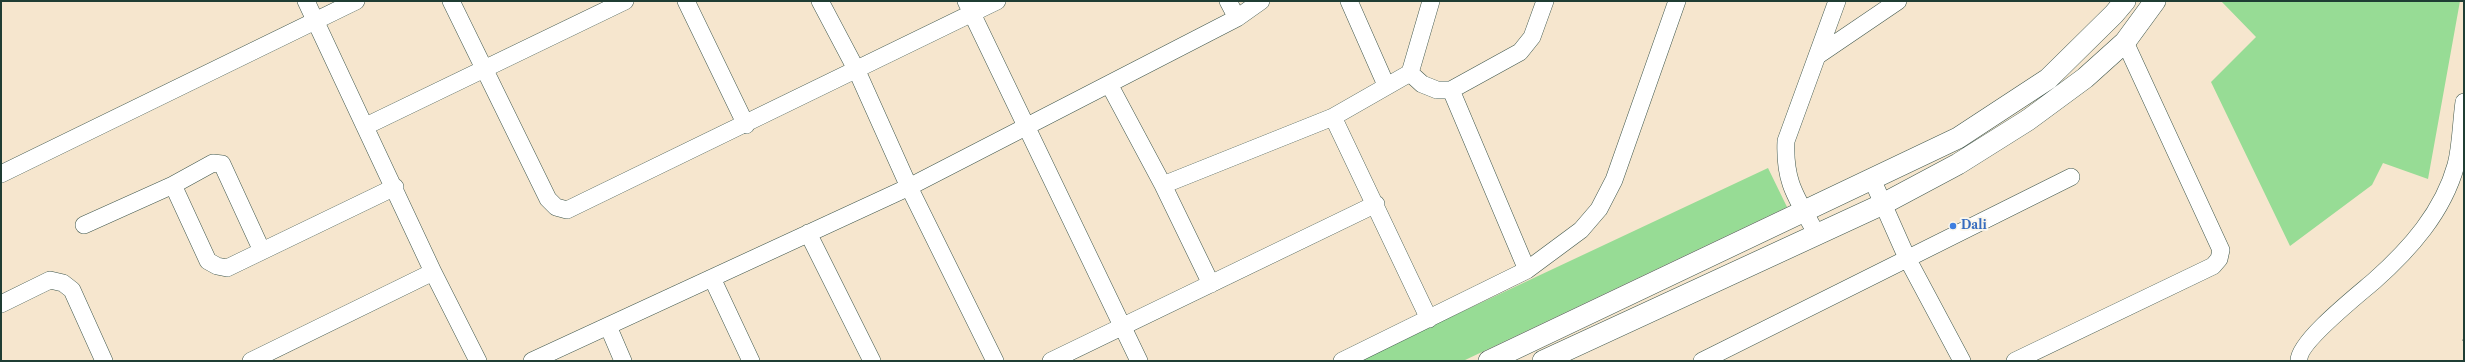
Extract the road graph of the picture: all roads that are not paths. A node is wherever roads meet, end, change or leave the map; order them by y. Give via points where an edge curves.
1 (306, 1) edge
2 (356, 1) edge
3 (451, 1) edge
4 (625, 1) edge
5 (686, 1) edge
6 (820, 1) edge
7 (997, 1) edge
8 (1228, 1) edge
9 (1261, 1) edge
10 (1349, 1) edge
11 (1431, 1) edge
12 (1545, 1) edge
13 (1677, 1) edge
14 (1837, 1) edge
15 (1898, 1) edge
16 (2125, 1) edge
17 (2156, 1) edge
18 (969, 7) edge
19 (1236, 18) junction
20 (316, 21) junction
21 (2125, 42) junction
22 (1817, 56) junction
23 (484, 69) junction
24 (857, 71) junction
25 (1410, 73) junction
26 (1109, 84) junction
27 (1386, 85) junction
28 (1451, 90) junction
29 (2464, 102) edge
30 (1333, 117) junction
31 (746, 125) junction
32 (366, 126) junction
33 (1025, 126) junction
34 (2460, 171) edge
35 (1, 174) edge
36 (2071, 177) dead end
37 (1872, 179) junction
38 (173, 185) junction
39 (1163, 185) junction
40 (395, 187) junction
41 (909, 187) junction
42 (1376, 204) junction
43 (1883, 204) junction
44 (1805, 212) junction
45 (84, 225) dead end
46 (808, 233) junction
47 (1816, 233) junction
48 (262, 251) junction
49 (1907, 258) junction
50 (1527, 270) junction
51 (433, 272) junction
52 (712, 278) junction
53 (1211, 284) junction
54 (1, 304) edge
55 (1430, 319) junction
56 (608, 326) junction
57 (1122, 327) junction
58 (1501, 358) edge
59 (104, 361) edge
60 (251, 361) edge
61 (478, 361) edge
62 (532, 361) edge
63 (623, 361) edge
64 (751, 361) edge
65 (872, 361) edge
66 (994, 361) edge
67 (1052, 361) edge
68 (1139, 361) edge
69 (1342, 361) edge
70 (1543, 361) edge
71 (1702, 361) edge
72 (1962, 361) edge
73 (2015, 361) edge
74 (2299, 361) edge

1 - 20 street
2 - 20 street
3 - 23 street
4 - 23 street
5 - 31 street
6 - 24 street
7 - 18 street
8 - 19 street
9 - 19 street
10 - 27 street
11 - 25 street
12 - 28 street via 1532,37 1520,52
13 - 50 street via 1614,180 1599,209 1581,230
14 - 22 street
15 - 22 street
16 - 37 street via 2048,79 1958,138
17 - 21 street
18 - 24 street
18 - 33 street
19 - 26 street
20 - 32 street
20 - 35 street
21 - 43 street via 2085,78 2028,120 1958,164
21 - 73 street via 2206,214 2221,250 2219,259 2213,266
22 - 44 street via 1786,141 1785,164 1790,185
23 - 31 street via 548,199 556,207 568,210
23 - 32 street
24 - 31 street
24 - 41 street
25 - 27 street
25 - 28 street via 1422,84 1437,90
26 - 33 street
26 - 39 street
27 - 30 street
28 - 50 street
29 - 34 street
30 - 39 street
30 - 42 street
32 - 40 street
33 - 41 street
33 - 57 street
34 - 74 street via 2421,235 2377,279 2306,342 2298,357
36 - 49 street
37 - 43 street
37 - 44 street
38 - 45 street
38 - 48 street via 208,261 227,268
38 - 48 street via 213,163 222,164
39 - 53 street
40 - 48 street
40 - 51 street
41 - 46 street
41 - 66 street
42 - 53 street
42 - 55 street
43 - 47 street
43 - 49 street
44 - 47 street
44 - 58 street
46 - 52 street
46 - 65 street
47 - 70 street
49 - 71 street
49 - 72 street
50 - 55 street
51 - 60 street
51 - 61 street
52 - 56 street
52 - 64 street
53 - 57 street
54 - 59 street via 50,280 63,283 72,290
55 - 69 street
56 - 62 street
56 - 63 street
57 - 67 street
57 - 68 street

